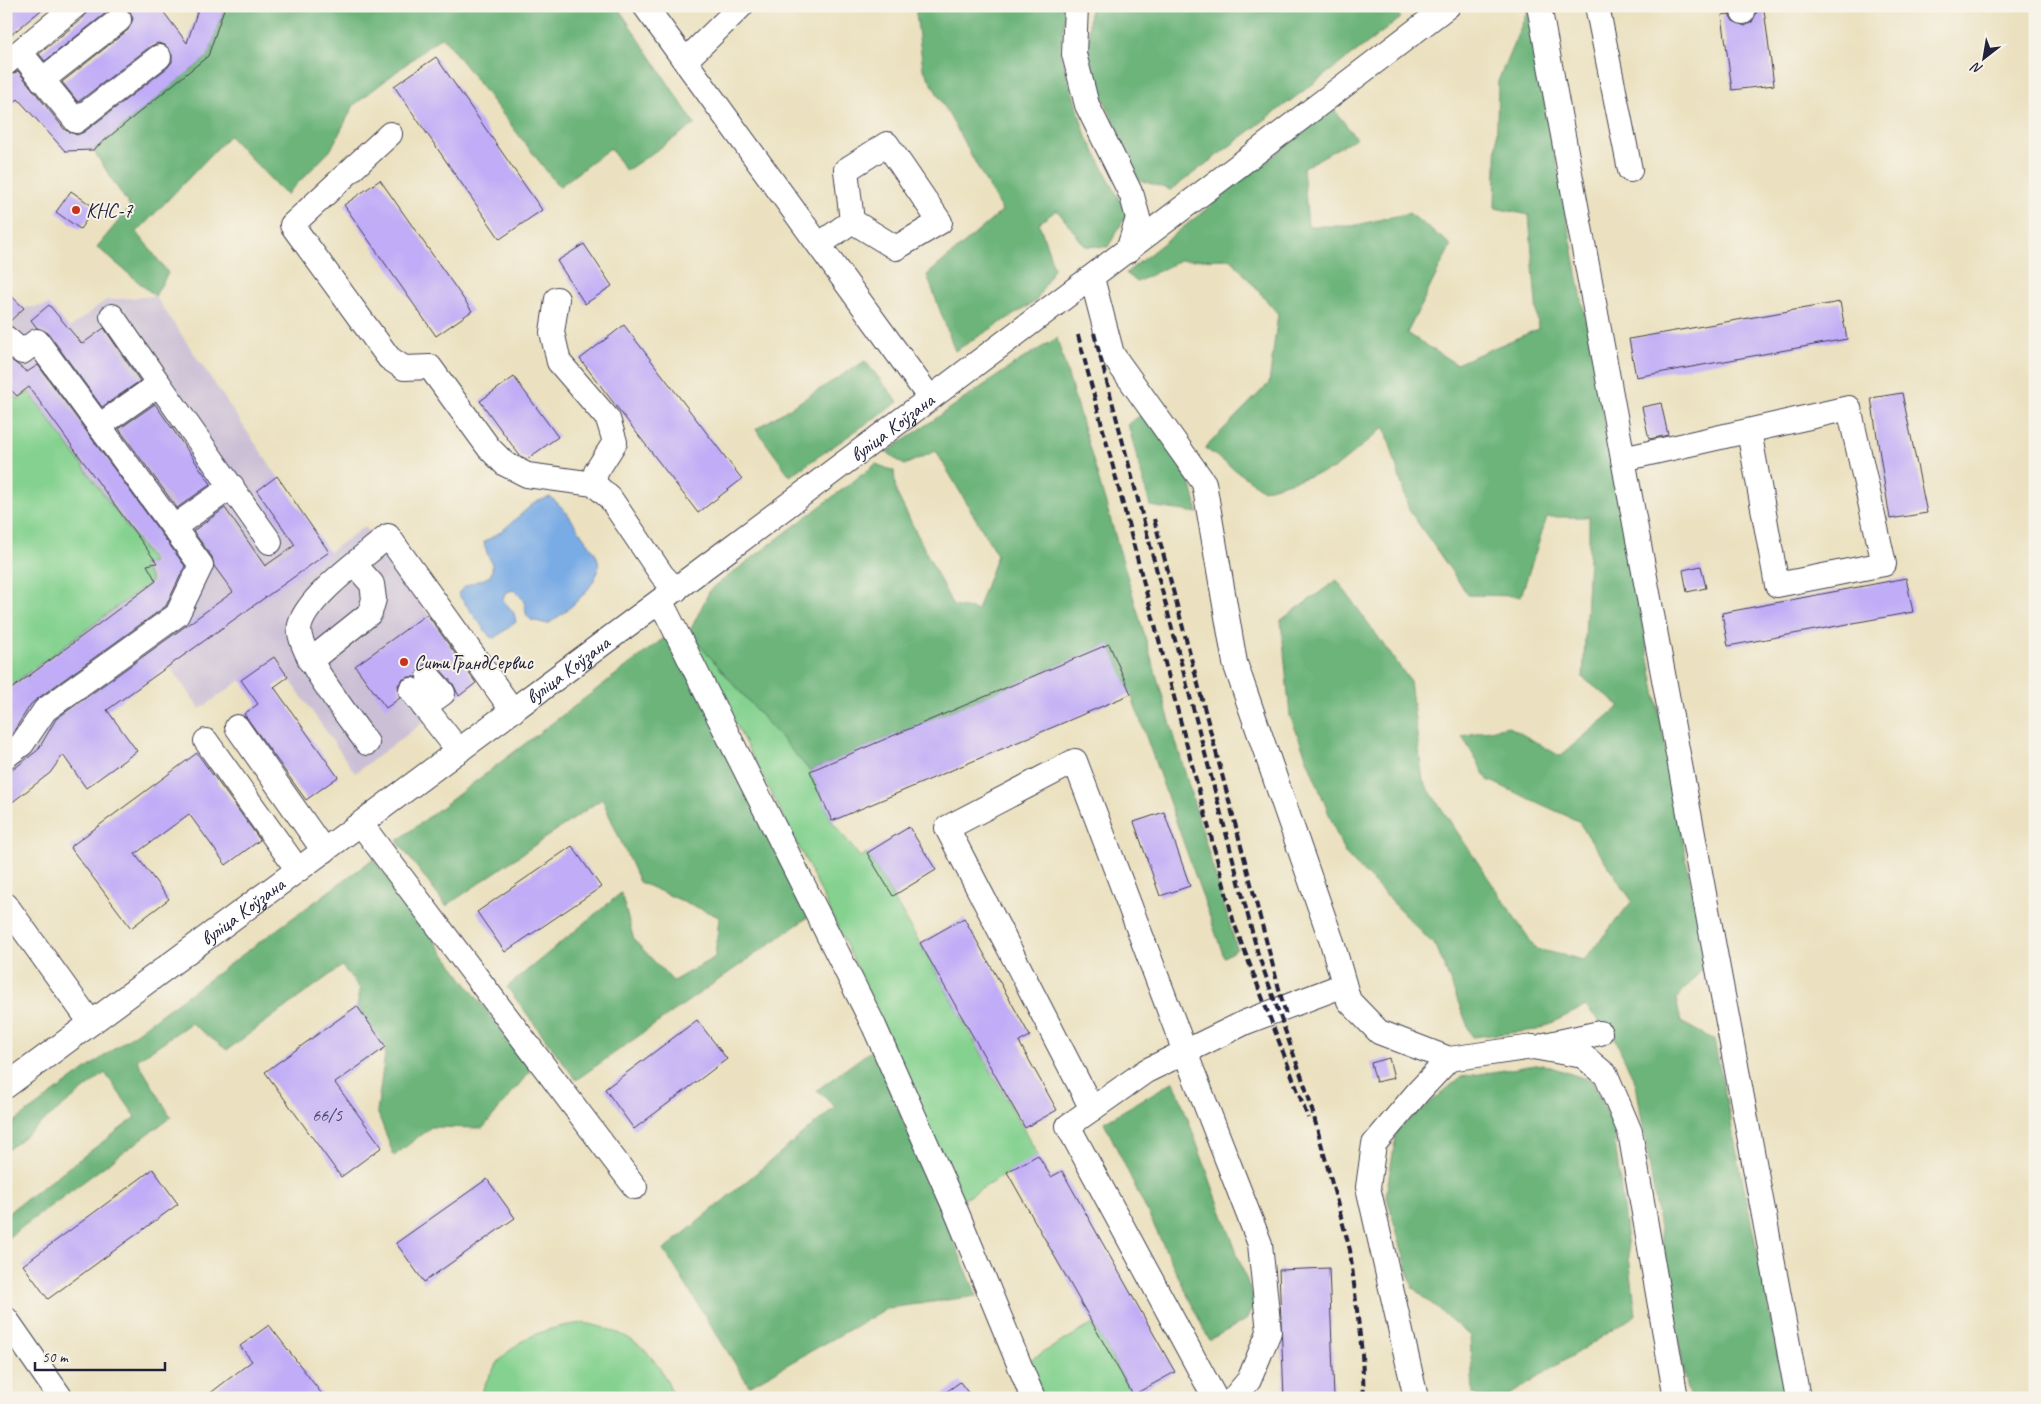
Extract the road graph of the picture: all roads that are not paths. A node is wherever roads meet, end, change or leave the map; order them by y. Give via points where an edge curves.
1 (75, 6) edge
2 (645, 6) edge
3 (741, 6) edge
4 (1076, 6) edge
5 (1448, 6) edge
6 (1539, 6) edge
7 (1597, 6) edge
8 (119, 20) dead end
9 (159, 57) dead end
10 (13, 58) edge
11 (685, 61) junction
12 (42, 80) junction
13 (390, 134) dead end
14 (1630, 170) dead end
15 (852, 221) dead end
16 (819, 245) junction
17 (1128, 251) junction
18 (1092, 278) junction
19 (557, 299) dead end
20 (112, 316) dead end
21 (6, 338) edge
22 (159, 384) junction
23 (930, 398) junction
24 (99, 426) junction
25 (1749, 431) junction
26 (1623, 459) junction
27 (594, 484) junction
28 (232, 486) junction
29 (174, 527) junction
30 (270, 542) dead end
31 (355, 565) junction
32 (669, 596) junction
33 (310, 661) junction
34 (421, 691) dead end
35 (513, 711) junction
36 (237, 727) dead end
37 (206, 741) dead end
38 (367, 744) dead end
39 (459, 752) junction
40 (6, 756) edge
41 (361, 824) junction
42 (324, 851) junction
43 (298, 870) junction
44 (6, 905) edge
45 (1344, 985) junction
46 (91, 1023) junction
47 (1600, 1033) dead end
48 (1533, 1047) junction
49 (1184, 1052) junction
50 (1449, 1059) junction
51 (6, 1086) edge
52 (1092, 1109) junction
53 (634, 1187) dead end
54 (6, 1319) edge
55 (61, 1398) edge
56 (1033, 1398) edge
57 (1215, 1398) edge
58 (1234, 1398) edge
59 (1416, 1398) edge
60 (1676, 1398) edge
61 (1798, 1398) edge

1 - 10 street
2 - 11 street
3 - 11 street
4 - 17 street via 1074,54 1087,105 1132,196 1138,218
5 - 17 street, вуліца Коўзана
6 - 26 street
7 - 14 street
8 - 12 street
9 - 12 street via 76,121
10 - 12 street
11 - 16 street
13 - 27 street via 292,225 389,358 404,368 430,367 489,448 505,464 527,475
15 - 16 street
16 - 23 street
17 - 18 street, вуліца Коўзана
18 - 23 street, вуліца Коўзана
18 - 45 street via 1112,354 1204,483 1235,663
19 - 27 street via 552,332 558,362 608,419 615,442 596,472
20 - 22 street
21 - 24 street via 22,352 36,341
22 - 24 street
22 - 28 street
23 - 32 street, вуліца Коўзана
24 - 29 street
25 - 25 street via 1849,408 1884,564 1777,585
25 - 26 street
26 - 61 street
27 - 32 street via 610,498 662,575
28 - 29 street
28 - 30 street
29 - 40 street via 202,565 177,615 45,710 22,744
31 - 33 street via 316,599 299,627
31 - 33 street via 372,584 374,599 370,613
31 - 35 street via 388,536
32 - 35 street, вуліца Коўзана
32 - 56 street via 874,1026 954,1206
33 - 38 street
34 - 39 street
35 - 39 street, вуліца Коўзана
36 - 42 street
37 - 43 street
39 - 41 street, вуліца Коўзана
41 - 42 street, вуліца Коўзана
41 - 53 street
42 - 43 street, вуліца Коўзана
43 - 46 street, вуліца Коўзана
44 - 46 street
45 - 49 street via 1246,1022
45 - 50 street via 1349,1001 1380,1032
46 - 51 street, вуліца Коўзана
47 - 48 street
48 - 50 street
48 - 60 street via 1583,1056 1606,1076 1630,1132
49 - 52 street via 1146,1071
49 - 52 street via 1075,761 947,828
49 - 58 street via 1260,1244 1269,1332 1248,1380
50 - 59 street via 1374,1144 1368,1187
52 - 57 street via 1068,1126
54 - 55 street

